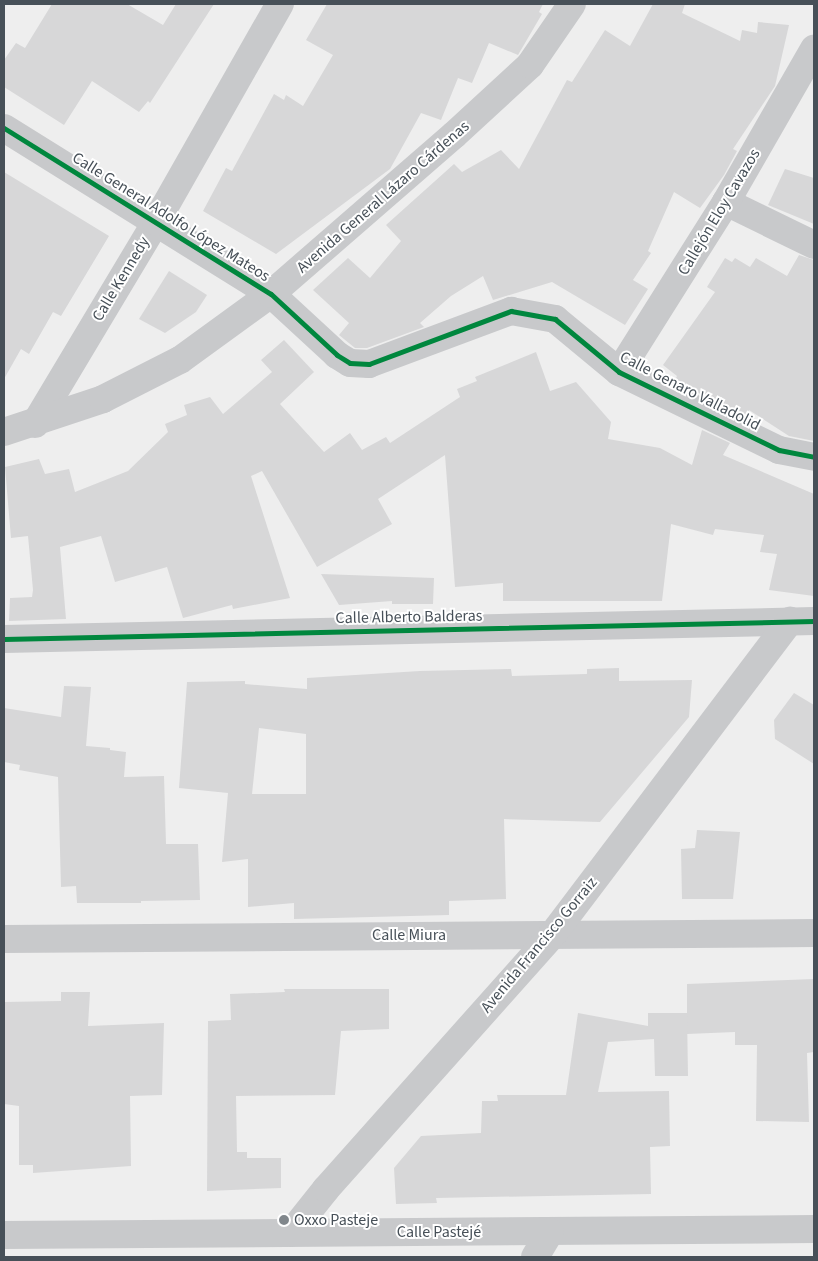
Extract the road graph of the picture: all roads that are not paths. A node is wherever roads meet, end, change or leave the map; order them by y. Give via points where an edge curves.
1 (280, 4) edge
2 (572, 4) edge
3 (814, 49) edge
4 (4, 128) edge
5 (726, 202) junction
6 (156, 222) junction
7 (814, 245) edge
8 (271, 294) junction
9 (369, 364) joint
10 (619, 372) junction
11 (35, 424) junction
12 (4, 432) edge
13 (814, 458) edge
14 (802, 621) edge
15 (4, 638) edge
16 (814, 933) edge
17 (552, 934) junction
18 (4, 939) edge
19 (814, 1229) edge
20 (550, 1232) junction
21 (291, 1233) junction
22 (4, 1235) edge
23 (535, 1257) edge

1 - 6 street, Calle Kennedy
2 - 8 street, Avenida General Lázaro Cárdenas via 530,65 454,136
3 - 5 street, Callejón Eloy Cavazos
4 - 6 street, Calle General Adolfo López Mateos
5 - 7 street
5 - 10 street, Callejón Eloy Cavazos
6 - 8 street, Calle General Adolfo López Mateos
6 - 11 street, Calle Kennedy
8 - 9 street, Calle General Adolfo López Mateos via 337,355 350,363
8 - 11 street, Avenida General Lázaro Cárdenas via 180,360 103,400
9 - 10 street, Calle Genaro Valladolid via 511,310 555,319
10 - 13 street, Calle Genaro Valladolid via 779,450
11 - 12 street, Avenida General Lázaro Cárdenas
14 - 15 street, Calle Alberto Balderas
14 - 17 street, Avenida Francisco Gorraiz
16 - 17 street, Calle Miura
17 - 18 street, Calle Miura
17 - 21 street, Avenida Francisco Gorraiz via 326,1189
19 - 20 street, Calle Pastejé
20 - 21 street, Calle Pastejé
20 - 23 street
21 - 22 street, Calle Pastejé

